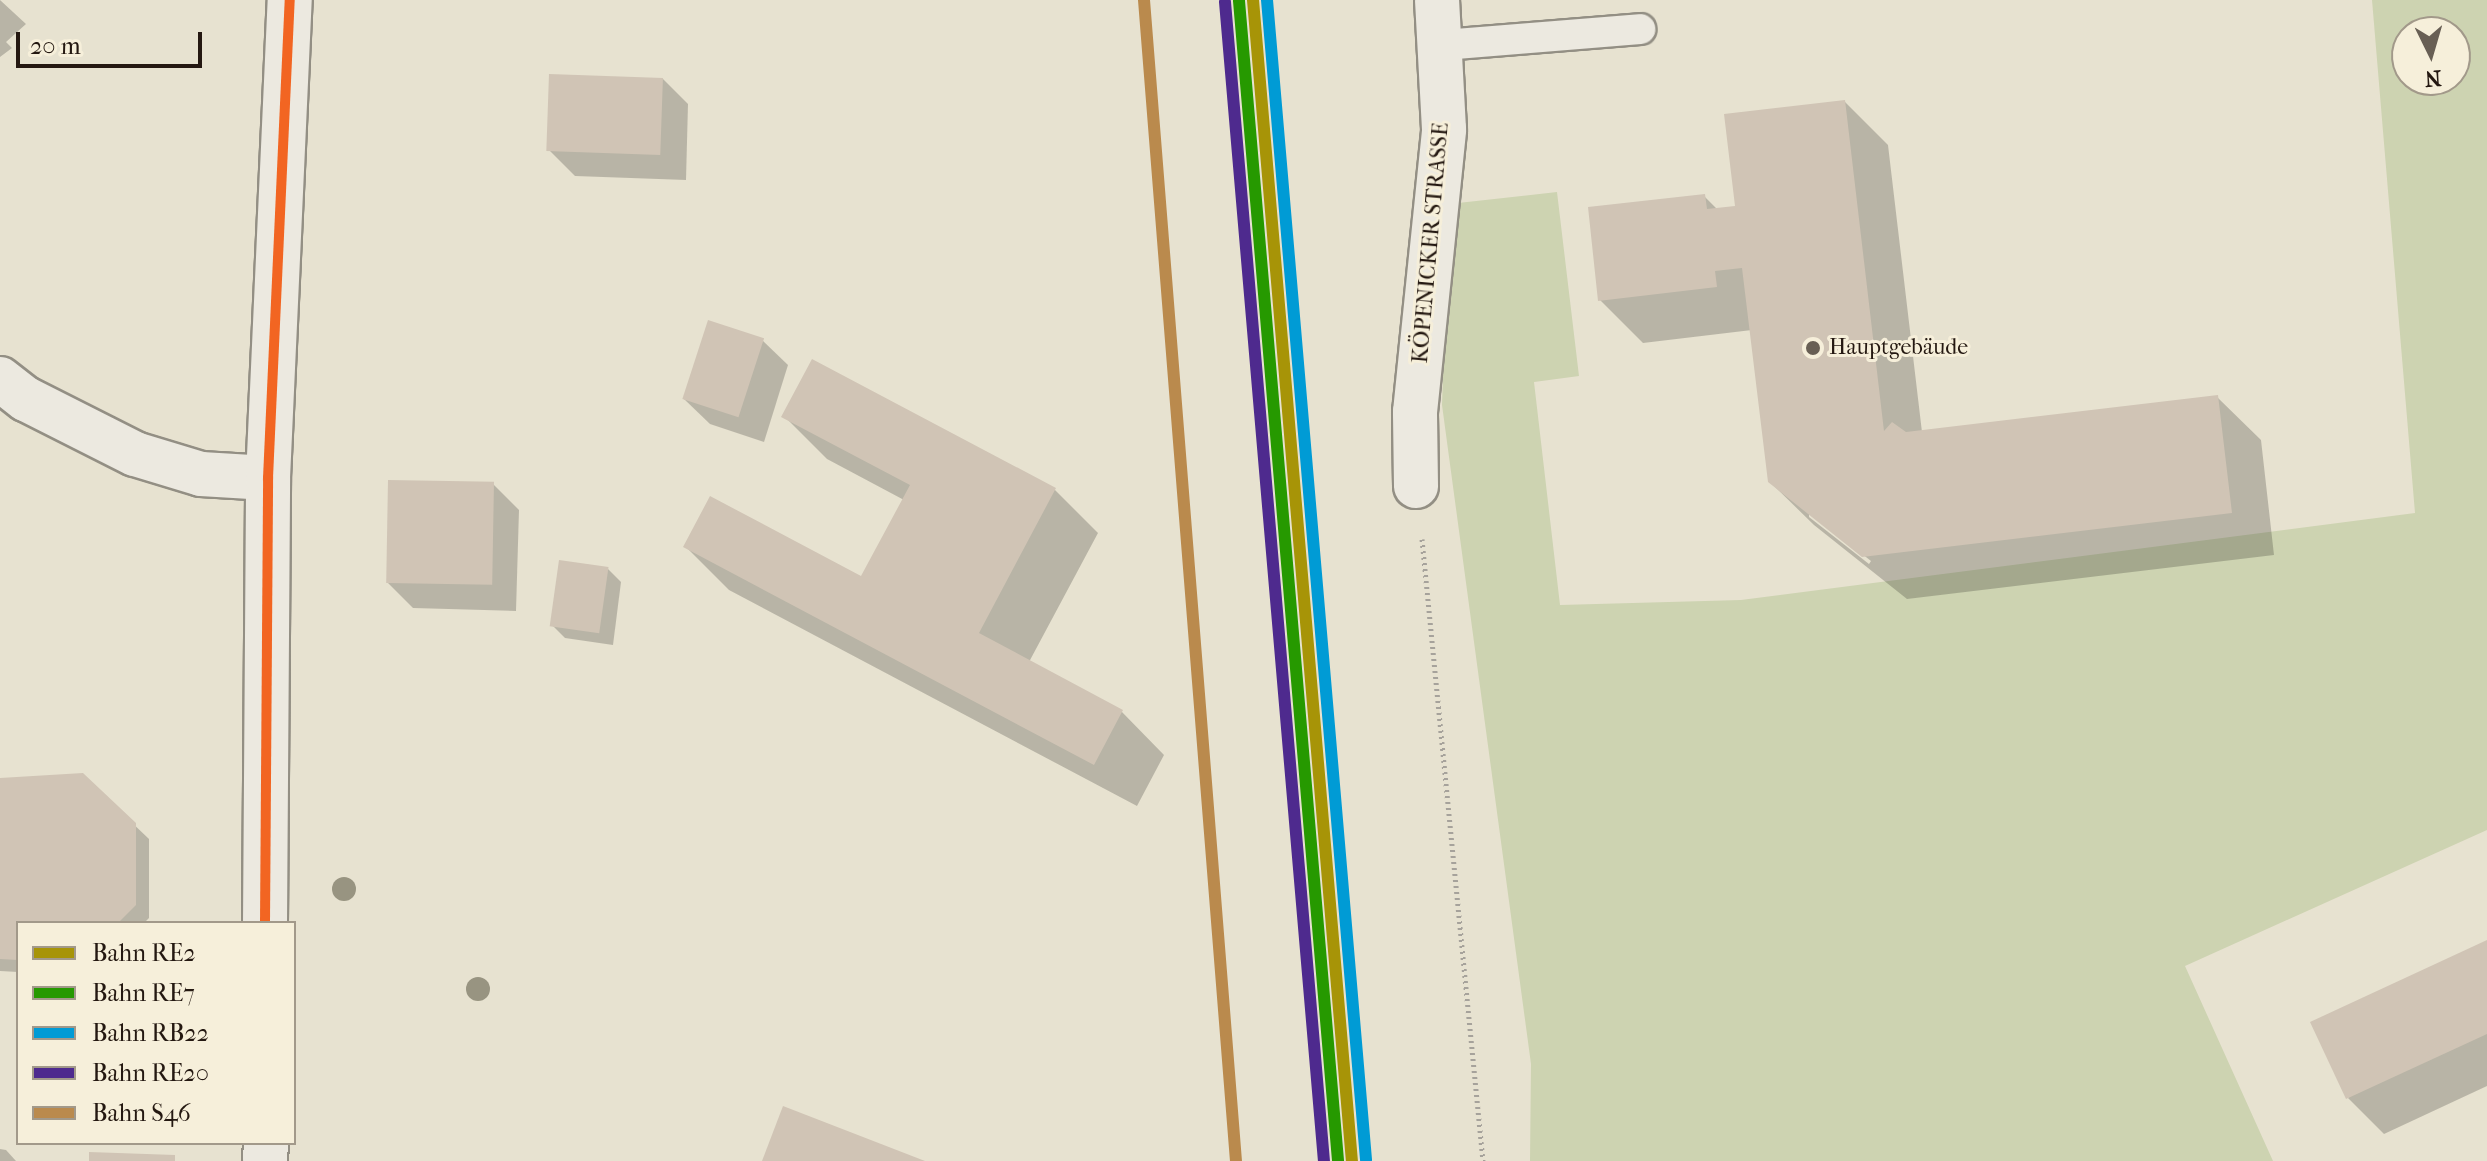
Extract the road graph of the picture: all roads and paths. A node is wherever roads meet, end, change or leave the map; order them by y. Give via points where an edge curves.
1 (290, 0) edge
2 (1437, 0) edge
3 (1640, 29) dead end
4 (1443, 45) junction
5 (0, 379) edge
6 (268, 478) junction
7 (1416, 486) joint
8 (265, 921) edge
9 (1483, 1161) edge

1 - 6 main road
2 - 4 main road, KÖPENICKER STRASSE
3 - 4 lane
4 - 7 main road, KÖPENICKER STRASSE via 1444,129 1415,412
5 - 6 main road via 26,399 135,454 201,474
6 - 8 main road
7 - 9 path

